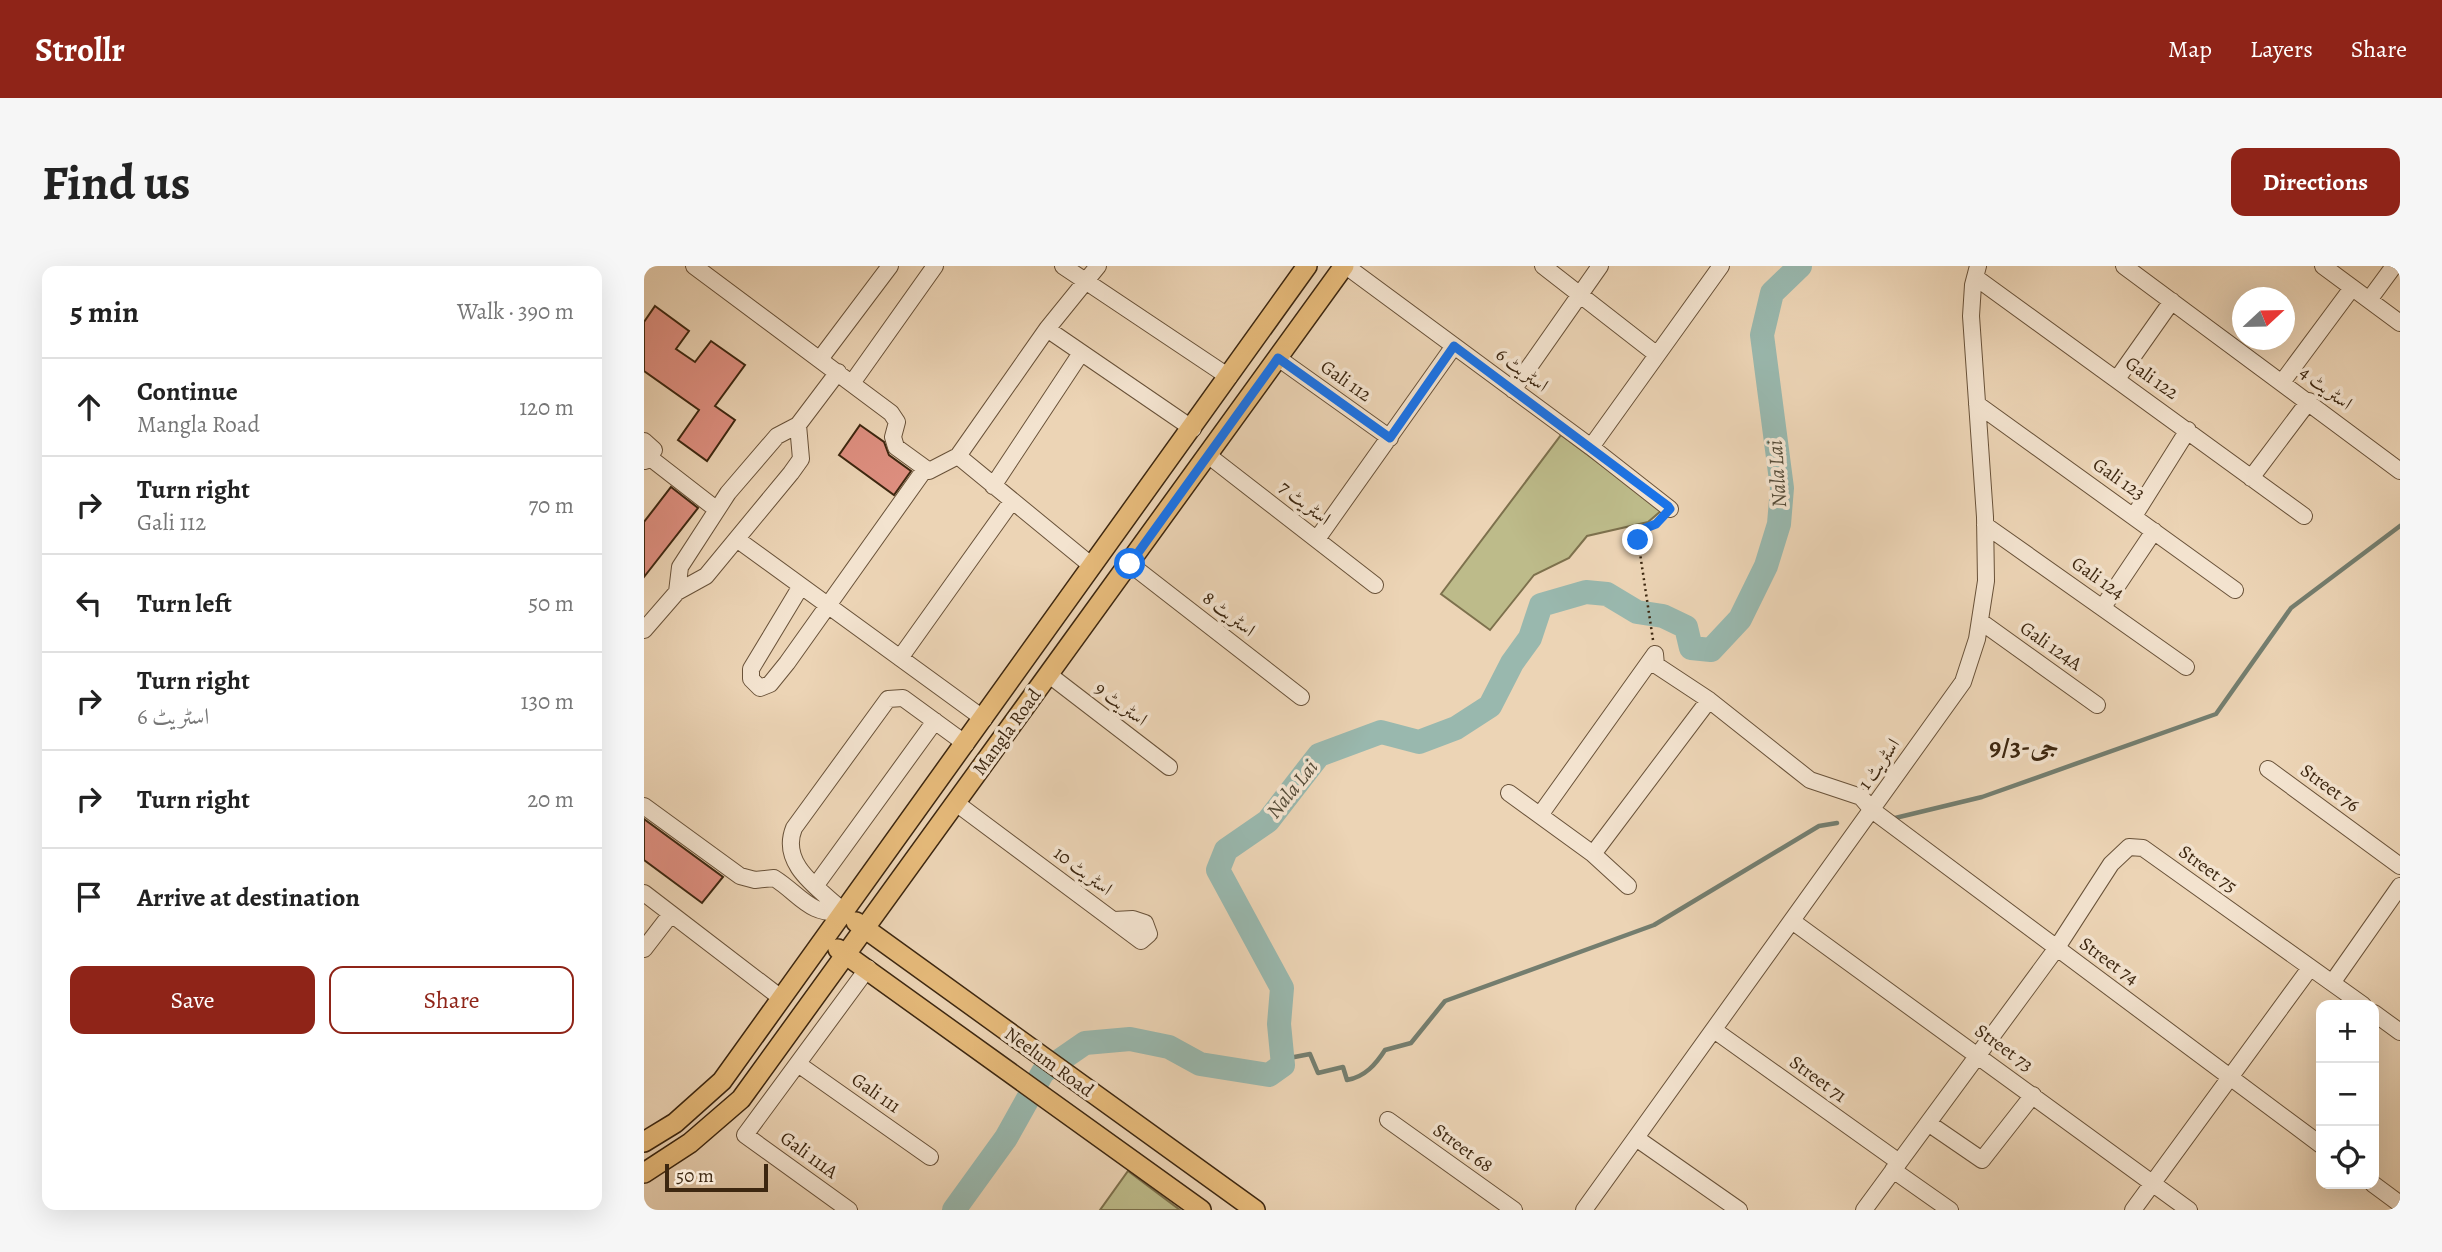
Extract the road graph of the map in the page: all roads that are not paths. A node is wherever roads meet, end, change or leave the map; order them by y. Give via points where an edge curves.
1 (694, 266) edge
2 (890, 266) edge
3 (935, 266) edge
4 (1063, 266) edge
5 (1098, 266) edge
6 (1307, 266) edge
7 (1345, 266) edge
8 (1543, 266) edge
9 (1600, 266) edge
10 (1721, 266) edge
11 (2124, 266) edge
12 (2323, 266) edge
13 (2395, 266) edge
14 (1977, 271) edge
15 (1084, 281) junction
16 (2352, 288) junction
17 (1581, 293) junction
18 (2370, 300) junction
19 (2172, 301) junction
20 (2400, 323) edge
21 (1046, 329) junction
22 (1454, 346) junction
23 (1081, 353) junction
24 (1656, 354) junction
25 (1278, 358) junction
26 (820, 359) junction
27 (838, 372) junction
28 (1229, 377) junction
29 (2117, 379) junction
30 (2283, 381) junction
31 (852, 383) junction
32 (1513, 390) junction
33 (2309, 401) junction
34 (1977, 404) junction
35 (799, 425) junction
36 (1193, 429) junction
37 (2188, 430) junction
38 (1390, 438) junction
39 (1591, 447) junction
40 (646, 454) edge
41 (1175, 454) junction
42 (958, 456) junction
43 (1203, 463) junction
44 (925, 469) junction
45 (2400, 471) edge
46 (2251, 478) junction
47 (993, 486) junction
48 (1013, 501) junction
49 (716, 509) junction
50 (1670, 509) road end
51 (2134, 516) junction
52 (2304, 516) dead end
53 (1985, 525) junction
54 (2154, 531) junction
55 (1317, 539) junction
56 (738, 540) junction
57 (1130, 564) junction
58 (1092, 566) junction
59 (1375, 585) dead end
60 (801, 586) junction
61 (2235, 590) dead end
62 (677, 592) junction
63 (830, 606) junction
64 (2103, 607) junction
65 (1980, 621) junction
66 (644, 630) edge
67 (1035, 648) junction
68 (900, 658) junction
69 (2186, 667) dead end
70 (1052, 670) junction
71 (1301, 697) dead end
72 (1709, 700) junction
73 (2097, 705) dead end
74 (984, 719) junction
75 (935, 721) junction
76 (966, 744) junction
77 (1169, 767) dead end
78 (2268, 769) dead end
79 (1509, 793) dead end
80 (956, 803) junction
81 (644, 806) edge
82 (1872, 810) junction
83 (1540, 816) junction
84 (1592, 854) junction
85 (2400, 866) edge
86 (816, 885) junction
87 (1628, 886) dead end
88 (2400, 886) edge
89 (644, 893) edge
90 (844, 912) junction
91 (671, 914) junction
92 (1114, 920) dead end
93 (1792, 921) junction
94 (864, 929) junction
95 (825, 939) junction
96 (2056, 948) junction
97 (644, 949) edge
98 (847, 955) junction
99 (868, 968) junction
100 (2310, 968) junction
101 (2332, 983) junction
102 (781, 998) junction
103 (2356, 1000) edge
104 (2379, 1017) edge
105 (1714, 1030) junction
106 (2400, 1032) edge
107 (1979, 1055) junction
108 (798, 1064) junction
109 (2229, 1076) junction
110 (2033, 1095) junction
111 (1388, 1120) dead end
112 (1928, 1123) junction
113 (1636, 1138) junction
114 (2316, 1141) edge
115 (644, 1142) edge
116 (930, 1157) dead end
117 (1896, 1166) junction
118 (644, 1173) edge
119 (2152, 1182) junction
120 (2379, 1188) edge
121 (2400, 1204) edge
122 (849, 1210) edge
123 (1201, 1210) edge
124 (1255, 1210) edge
125 (1514, 1210) edge
126 (1584, 1210) edge
127 (1740, 1210) edge
128 (1864, 1210) edge
129 (1950, 1210) edge
130 (2133, 1210) edge
131 (2189, 1210) edge

1 - 26 street
2 - 26 street
3 - 31 street
4 - 15 street
5 - 15 street
6 - 28 main road, Mangla Road
7 - 22 street, اسٹریٹ 6
7 - 25 main road, Mangla Road
8 - 17 street
9 - 17 street
10 - 24 street
11 - 19 street, اسٹریٹ 4
12 - 16 street
13 - 18 street
14 - 29 street, Gali 122
14 - 34 street, اسٹریٹ 1 via 1971,316
15 - 21 street
15 - 28 street
16 - 18 street
16 - 30 street
17 - 24 street
17 - 32 street
18 - 20 street
19 - 29 street
19 - 30 street, اسٹریٹ 4
21 - 23 street
21 - 42 street
22 - 32 street, اسٹریٹ 6
22 - 38 street
23 - 36 street
23 - 47 street
24 - 39 street
25 - 38 street, Gali 112
25 - 43 main road, Mangla Road
26 - 27 street
27 - 31 street
27 - 35 street
28 - 36 main road, Mangla Road
29 - 37 street, Gali 122
30 - 33 street, اسٹریٹ 4
31 - 44 street via 891,413 897,422 893,442
32 - 39 street, اسٹریٹ 6
33 - 45 street, اسٹریٹ 4
33 - 46 street
34 - 51 street, Gali 123
34 - 53 street, اسٹریٹ 1
35 - 49 street via 777,436
35 - 56 street via 801,459
36 - 41 main road, Mangla Road
37 - 46 street, Gali 122
37 - 51 street
38 - 55 street
39 - 50 street, اسٹریٹ 6
40 - 49 street
41 - 43 street, اسٹریٹ 7
41 - 58 main road, Mangla Road
42 - 44 street via 934,470
42 - 47 street
43 - 55 street, اسٹریٹ 7
43 - 57 main road, Mangla Road
44 - 63 street
46 - 52 street, Gali 122
47 - 48 street
48 - 58 street
48 - 68 street
49 - 62 street via 680,567
51 - 54 street, Gali 123
53 - 64 street, Gali 124
53 - 65 street, اسٹریٹ 1 via 1986,581
54 - 61 street, Gali 123
54 - 64 street
55 - 59 street, اسٹریٹ 7
56 - 60 street
56 - 62 street via 706,576
57 - 70 main road, Mangla Road
57 - 71 street, اسٹریٹ 8
58 - 67 main road, Mangla Road
60 - 63 street
60 - 63 street via 751,669 751,679 760,688 770,684
62 - 66 street
63 - 68 street
64 - 69 street, Gali 124
65 - 73 street, Gali 124A
65 - 82 street, اسٹریٹ 1 via 1962,682
67 - 70 street, اسٹریٹ 9
67 - 74 main road, Mangla Road
68 - 74 street
70 - 77 street, اسٹریٹ 9
70 - 80 main road, Mangla Road
72 - 82 street, Street 74 via 1810,780 1861,797
72 - 83 street, Street 74 via 1656,665 1655,654
72 - 84 street
74 - 76 main road, Mangla Road
75 - 76 street
75 - 86 street
75 - 86 street via 903,698 888,699 794,828 789,851 794,863
76 - 90 main road, Mangla Road
78 - 85 street, Street 76
79 - 83 street
80 - 92 street, اسٹریٹ 10 via 1142,941 1149,934 1145,923
80 - 94 main road, Mangla Road
81 - 90 street via 740,876 774,878 806,905 827,914
82 - 93 street, اسٹریٹ 1
82 - 96 street, Street 74
83 - 84 street
84 - 87 street
86 - 90 street
88 - 101 street
89 - 91 street
90 - 94 main road, Neelum Road
90 - 95 main road, Mangla Road
91 - 97 street
91 - 102 street
93 - 105 street, اسٹریٹ 1
93 - 107 street, Street 73
94 - 98 main road, Mangla Road
94 - 124 main road, Neelum Road
95 - 98 main road, Neelum Road
95 - 102 main road, Mangla Road
96 - 100 street, Street 75 via 2122,851 2143,848
96 - 107 street, Street 75
96 - 109 street, Street 74
98 - 99 main road, Neelum Road
98 - 118 main road, Mangla Road via 741,1099 690,1143
99 - 108 street
99 - 123 main road, Neelum Road
100 - 101 street, Street 75
100 - 109 street
101 - 103 street, Street 75
102 - 115 main road, Mangla Road via 722,1081 674,1123
104 - 106 street
105 - 113 street, اسٹریٹ 1
105 - 117 street, Street 71
107 - 110 street, Street 73
107 - 112 street, Street 75
108 - 116 street, Gali 111
108 - 122 street, Gali 111A via 745,1135
109 - 114 street, Street 74
109 - 119 street
110 - 112 street via 1983,1160
110 - 119 street, Street 73
111 - 125 street, Street 68
112 - 117 street, Street 75
113 - 126 street, اسٹریٹ 1
113 - 127 street
117 - 128 street, Street 75
117 - 129 street, Street 71
119 - 130 street
119 - 131 street, Street 73
120 - 121 street

